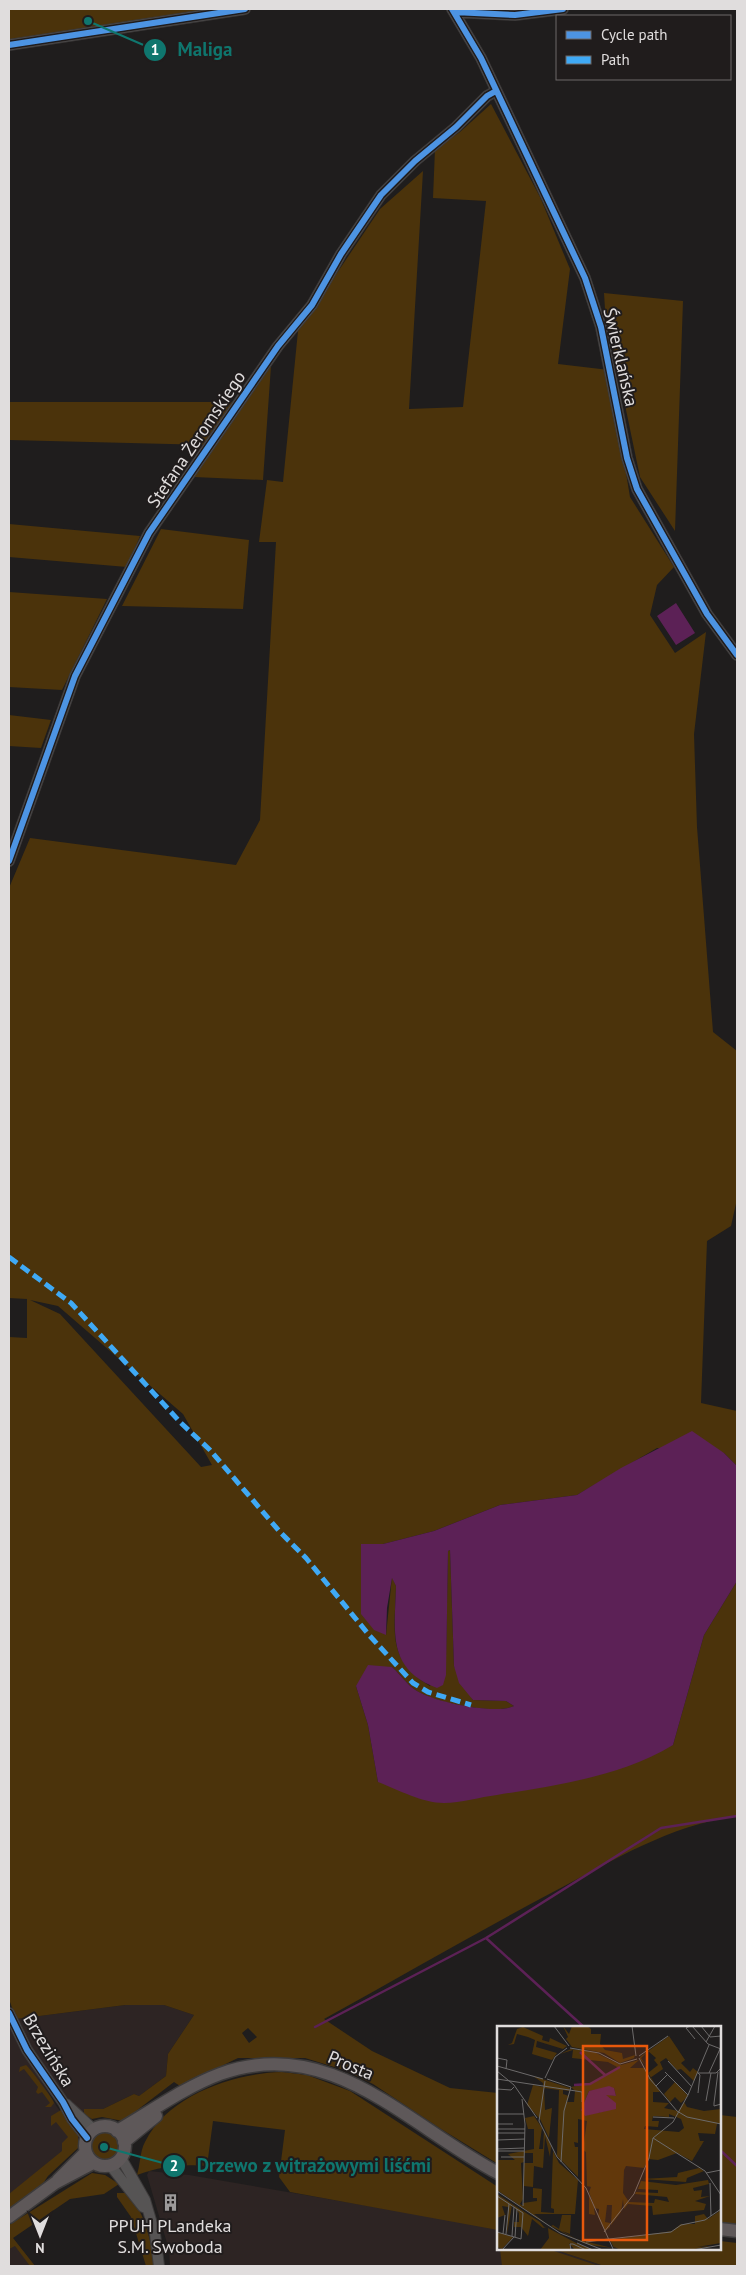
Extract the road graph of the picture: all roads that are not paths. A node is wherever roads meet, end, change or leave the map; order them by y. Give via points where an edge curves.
1 (245, 9) edge
2 (563, 9) edge
3 (453, 11) edge
4 (474, 14) junction
5 (467, 32) junction
6 (9, 45) edge
7 (496, 91) junction
8 (737, 655) edge
9 (9, 862) edge
10 (9, 2013) edge
11 (90, 2134) junction
12 (120, 2137) junction
13 (90, 2157) junction
14 (121, 2158) junction
15 (110, 2166) junction
16 (497, 2172) edge
17 (9, 2218) edge
18 (150, 2218) junction
19 (721, 2229) edge
20 (737, 2231) edge
21 (160, 2266) edge

1 - 6 street
2 - 4 street via 524,15
3 - 4 street
3 - 5 street, Świerklańska
4 - 5 street
5 - 7 street, Świerklańska
7 - 8 street, Świerklańska via 593,300 636,489 707,614
7 - 9 street, Stefana Żeromskiego via 381,195 312,305 278,346 149,534 75,676
10 - 11 street, Brzezińska via 27,2050
11 - 12 main road via 107,2127
11 - 13 main road
12 - 14 main road via 124,2150
12 - 16 main road, Prosta via 210,2078 244,2067 277,2064 318,2069 345,2079
13 - 15 main road via 101,2166
13 - 17 main road
14 - 15 main road
14 - 18 street via 145,2200
15 - 18 street
18 - 21 street
19 - 20 main road

